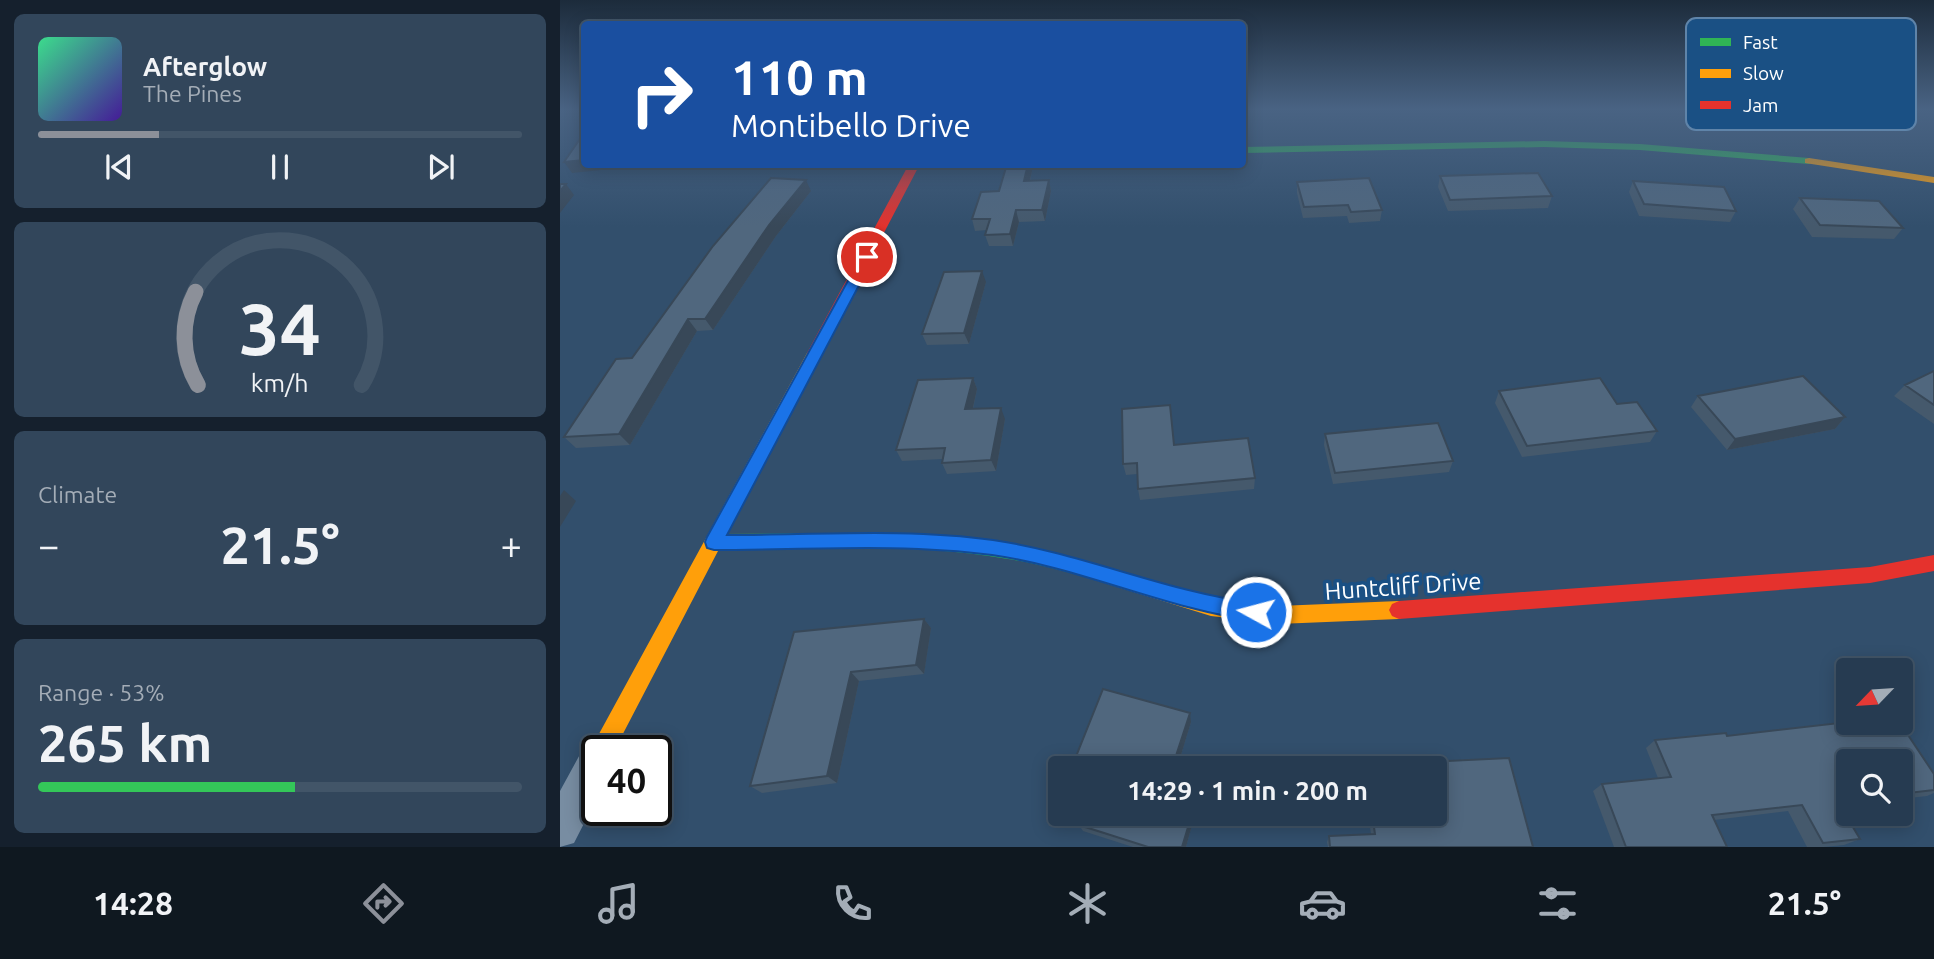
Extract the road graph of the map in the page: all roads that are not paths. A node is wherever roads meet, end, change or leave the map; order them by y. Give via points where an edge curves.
1 (1366, 148) edge
2 (1645, 148) edge
3 (1246, 150) edge
4 (913, 168) edge
5 (1934, 180) edge
6 (714, 542) junction
7 (1934, 563) edge
8 (611, 735) edge
9 (581, 790) edge
10 (560, 829) edge

1 - 3 street
2 - 5 street via 1841,164
4 - 6 street
6 - 7 street, Huntcliff Drive via 915,542 991,547 1064,561 1211,607 1278,615 1870,575
6 - 8 street
9 - 10 street

